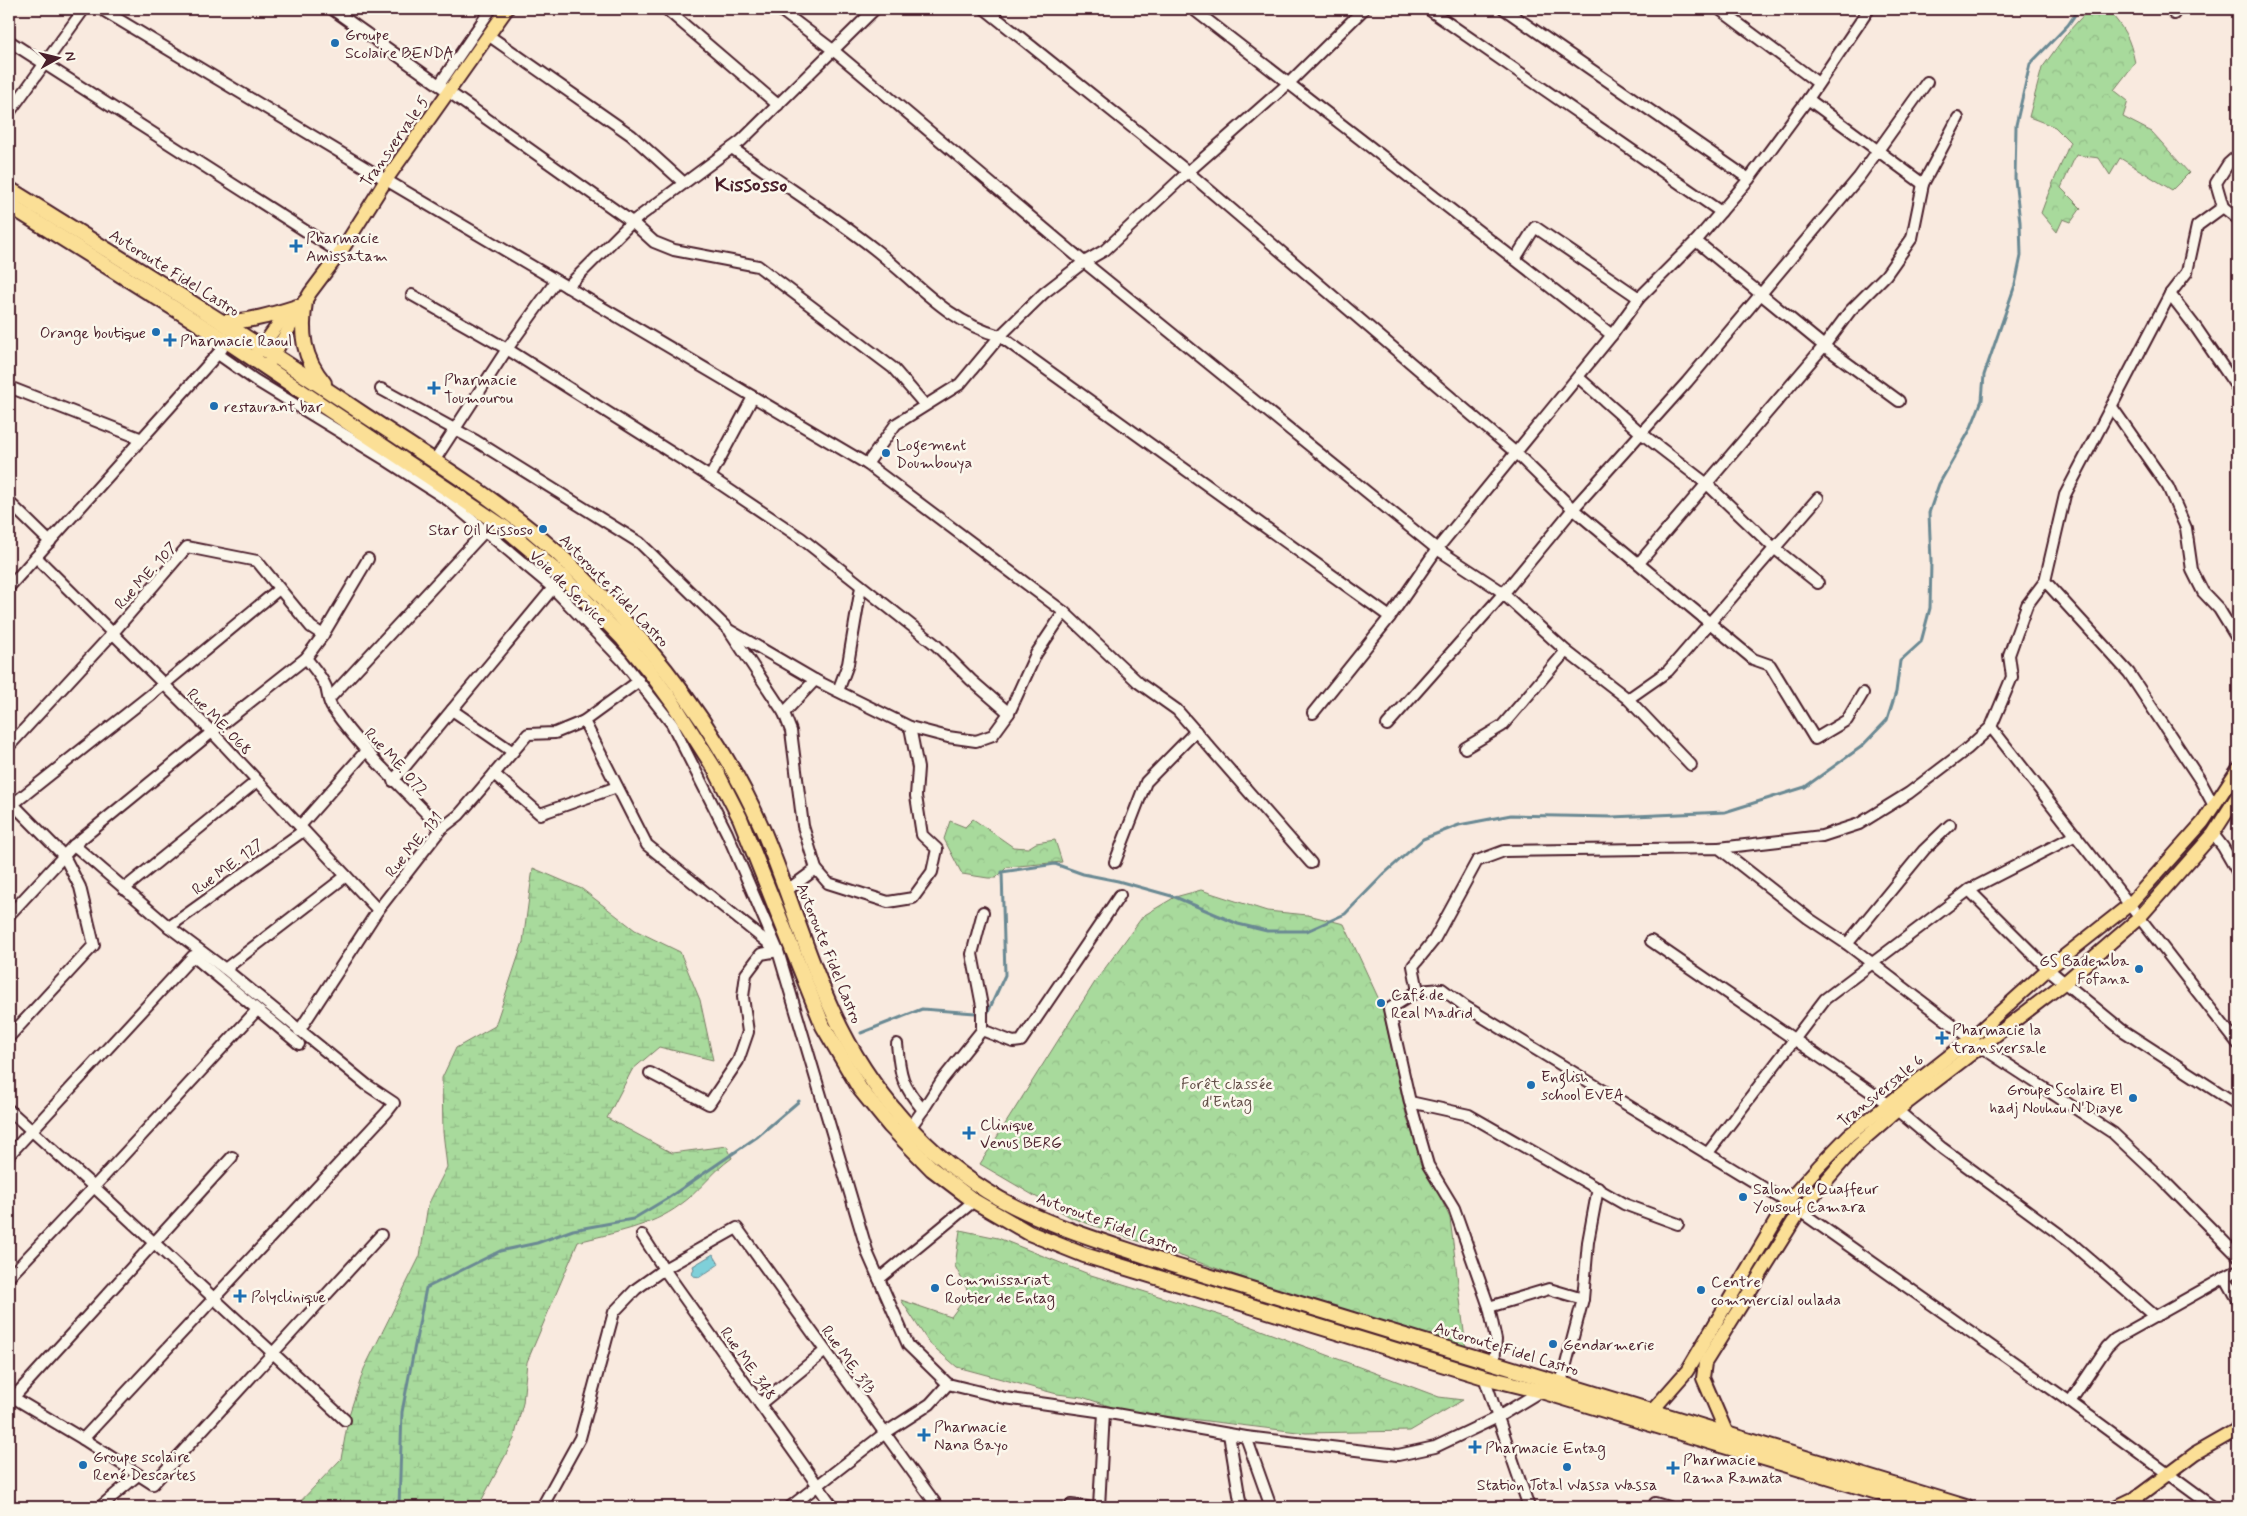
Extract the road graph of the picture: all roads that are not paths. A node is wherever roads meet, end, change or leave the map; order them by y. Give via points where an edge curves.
1 (84, 9) edge
2 (101, 9) edge
3 (332, 9) edge
4 (491, 9) edge
5 (507, 9) edge
6 (666, 9) edge
7 (779, 9) edge
8 (874, 9) edge
9 (985, 9) edge
10 (1193, 9) edge
11 (1364, 9) edge
12 (1428, 9) edge
13 (1504, 9) edge
14 (1719, 9) edge
15 (1869, 9) edge
16 (488, 35) junction
17 (9, 41) edge
18 (833, 50) junction
19 (45, 63) junction
20 (1927, 82) dead end
21 (1289, 83) junction
22 (1818, 83) junction
23 (444, 88) junction
24 (1808, 99) junction
25 (778, 105) junction
26 (9, 113) edge
27 (1958, 118) dead end
28 (732, 148) junction
29 (1878, 150) junction
30 (2238, 155) edge
31 (1188, 172) junction
32 (1749, 179) junction
33 (386, 180) junction
34 (684, 183) junction
35 (1923, 184) junction
36 (9, 189) edge
37 (9, 206) edge
38 (2223, 207) junction
39 (1721, 212) junction
40 (2238, 219) edge
41 (632, 222) junction
42 (1696, 241) junction
43 (340, 253) junction
44 (1515, 259) junction
45 (1084, 262) junction
46 (556, 281) junction
47 (567, 287) junction
48 (2170, 294) junction
49 (412, 295) dead end
50 (1760, 295) junction
51 (1639, 298) junction
52 (304, 301) junction
53 (222, 322) junction
54 (1612, 335) junction
55 (1000, 336) junction
56 (228, 342) junction
57 (262, 346) junction
58 (1824, 346) junction
59 (507, 349) junction
60 (218, 354) junction
61 (275, 355) junction
62 (253, 359) junction
63 (266, 368) junction
64 (1578, 377) junction
65 (9, 387) edge
66 (381, 389) dead end
67 (2238, 389) edge
68 (335, 395) junction
69 (754, 398) junction
70 (1899, 401) dead end
71 (925, 406) junction
72 (2112, 408) junction
73 (454, 429) junction
74 (1641, 434) junction
75 (142, 439) junction
76 (1516, 453) junction
77 (434, 461) junction
78 (866, 464) junction
79 (710, 477) junction
80 (1708, 484) junction
81 (1818, 498) dead end
82 (9, 502) edge
83 (1573, 510) junction
84 (485, 531) junction
85 (50, 542) junction
86 (1774, 548) junction
87 (1436, 549) junction
88 (36, 557) junction
89 (368, 560) dead end
90 (1639, 563) junction
91 (2045, 581) junction
92 (1818, 583) dead end
93 (9, 587) edge
94 (861, 587) junction
95 (279, 588) junction
96 (553, 588) junction
97 (1504, 594) junction
98 (1064, 612) junction
99 (1390, 617) junction
100 (1711, 623) junction
101 (729, 630) junction
102 (112, 634) junction
103 (323, 635) junction
104 (2238, 640) edge
105 (1566, 651) junction
106 (306, 658) junction
107 (815, 680) junction
108 (639, 681) junction
109 (163, 685) junction
110 (838, 690) junction
111 (1863, 693) dead end
112 (329, 699) junction
113 (1628, 699) junction
114 (452, 710) junction
115 (784, 713) junction
116 (1008, 713) junction
117 (1313, 713) dead end
118 (584, 721) junction
119 (1387, 725) dead end
120 (910, 727) junction
121 (1990, 727) junction
122 (1196, 731) junction
123 (212, 732) junction
124 (9, 746) edge
125 (1465, 748) dead end
126 (365, 752) junction
127 (513, 752) junction
128 (1692, 765) dead end
129 (2238, 770) edge
130 (494, 774) junction
131 (257, 781) junction
132 (393, 781) junction
133 (617, 787) junction
134 (2238, 796) edge
135 (11, 801) edge
136 (2214, 806) junction
137 (1950, 825) dead end
138 (302, 828) junction
139 (441, 830) junction
140 (2213, 834) junction
141 (2076, 835) junction
142 (74, 845) junction
143 (1719, 848) junction
144 (64, 856) junction
145 (1115, 862) dead end
146 (1311, 863) dead end
147 (816, 869) junction
148 (2237, 869) edge
149 (346, 876) junction
150 (124, 889) junction
151 (786, 890) junction
152 (1969, 890) junction
153 (1120, 895) dead end
154 (2129, 905) junction
155 (378, 910) junction
156 (984, 912) dead end
157 (9, 914) edge
158 (2139, 918) junction
159 (169, 927) junction
160 (1652, 941) dead end
161 (1847, 944) junction
162 (792, 947) junction
163 (778, 951) junction
164 (1872, 965) junction
165 (226, 969) junction
166 (2048, 969) junction
167 (2064, 983) junction
168 (1418, 991) junction
169 (257, 1010) junction
170 (982, 1030) junction
171 (298, 1031) junction
172 (9, 1037) edge
173 (1794, 1039) junction
174 (1976, 1043) junction
175 (299, 1044) dead end
176 (897, 1044) dead end
177 (2238, 1044) edge
178 (650, 1073) dead end
179 (1410, 1102) junction
180 (2238, 1105) edge
181 (1892, 1107) junction
182 (9, 1110) edge
183 (923, 1110) junction
184 (910, 1128) junction
185 (31, 1131) junction
186 (1707, 1154) junction
187 (9, 1155) edge
188 (232, 1157) dead end
189 (94, 1187) junction
190 (1598, 1188) junction
191 (974, 1201) junction
192 (1787, 1202) junction
193 (1800, 1210) junction
194 (1678, 1224) dead end
195 (381, 1235) dead end
196 (642, 1236) dead end
197 (153, 1242) junction
198 (2238, 1256) edge
199 (664, 1269) junction
200 (2238, 1270) edge
201 (9, 1277) edge
202 (2225, 1278) junction
203 (878, 1279) junction
204 (213, 1298) junction
205 (1583, 1299) junction
206 (2238, 1300) edge
207 (1489, 1308) junction
208 (2156, 1317) junction
209 (825, 1351) junction
210 (272, 1352) junction
211 (1494, 1363) junction
212 (1484, 1376) junction
213 (1560, 1382) junction
214 (948, 1384) junction
215 (1541, 1391) junction
216 (11, 1396) edge
217 (2070, 1402) junction
218 (760, 1404) junction
219 (1104, 1412) junction
220 (1498, 1417) junction
221 (1650, 1418) junction
222 (345, 1420) dead end
223 (2238, 1429) edge
224 (885, 1433) junction
225 (1228, 1434) junction
226 (1728, 1436) junction
227 (1246, 1437) junction
228 (83, 1439) junction
229 (2170, 1474) junction
230 (138, 1475) junction
231 (817, 1485) junction
232 (2133, 1504) edge
233 (1070, 1506) edge
234 (100, 1507) edge
235 (542, 1507) edge
236 (790, 1507) edge
237 (833, 1507) edge
238 (938, 1507) edge
239 (1087, 1507) edge
240 (1100, 1507) edge
241 (1241, 1507) edge
242 (1271, 1507) edge
243 (1529, 1507) edge
244 (1654, 1507) edge
245 (1668, 1507) edge
246 (1927, 1507) edge
247 (1966, 1507) edge
248 (2116, 1507) edge
249 (2213, 1507) edge

1 - 19 street
2 - 33 street
3 - 23 street
4 - 23 street
5 - 16 main road, Transvervale 5
6 - 25 street
7 - 18 street
8 - 18 street
9 - 31 street
10 - 21 street
11 - 21 street
12 - 39 street
13 - 32 street
14 - 22 street
15 - 22 street
16 - 23 main road, Transvervale 5
16 - 34 street via 631,136
17 - 19 street
18 - 25 street
18 - 45 street
19 - 26 street
19 - 43 street
20 - 29 street
21 - 31 street
21 - 44 street
22 - 24 street
23 - 33 main road, Transvervale 5
23 - 41 street
24 - 29 street
24 - 32 street
25 - 28 street
27 - 35 street
28 - 34 street
28 - 55 street via 876,251 944,310 982,331
29 - 35 street
29 - 50 street
30 - 38 street via 2216,182
31 - 45 street via 1105,250
31 - 76 street
32 - 39 street
33 - 43 main road, Transvervale 5
33 - 46 street
34 - 41 street
35 - 58 street via 1912,238 1886,275 1850,311
36 - 53 highway, Autoroute Fidel Castro
37 - 56 highway, Autoroute Fidel Castro
38 - 40 street
38 - 48 street via 2197,226 2187,272
39 - 42 street
41 - 47 street
41 - 71 street via 654,242 674,250 758,266 893,368
42 - 50 street
42 - 51 street
43 - 52 main road, Transvervale 5
44 - 51 street via 1535,227
44 - 54 street
45 - 55 street via 1044,293
45 - 87 street
46 - 47 street
46 - 59 street
47 - 69 street
48 - 67 street
48 - 72 street
49 - 59 street
50 - 58 street
50 - 74 street
51 - 54 street
52 - 53 highway via 259,318
52 - 57 main road, Transvervale 5 via 277,326
52 - 61 main road, Transvervale 5
52 - 68 highway via 302,331 307,356 315,372
53 - 57 highway, Autoroute Fidel Castro
54 - 64 street
55 - 71 street via 960,384
55 - 99 street
56 - 60 street
56 - 62 highway, Autoroute Fidel Castro
57 - 61 highway, Autoroute Fidel Castro
57 - 62 main road, Transvervale 5
58 - 70 street
58 - 80 street
59 - 73 street
59 - 79 street
60 - 75 street
60 - 84 street, Voie de Service via 432,490
61 - 63 main road, Transvervale 5
61 - 68 highway, Autoroute Fidel Castro
62 - 63 highway, Autoroute Fidel Castro
63 - 162 highway, Autoroute Fidel Castro via 505,528 563,577 622,639 673,703 716,771 740,818
64 - 74 street
64 - 76 street
65 - 75 street
66 - 73 street
68 - 77 highway, Autoroute Fidel Castro
69 - 78 street
69 - 79 street
71 - 78 street via 896,424
72 - 91 street via 2065,495
72 - 104 street via 2168,487 2186,528 2192,570 2203,592 2219,609
73 - 77 street
73 - 101 street via 640,543
74 - 80 street
74 - 83 street
75 - 85 street
76 - 83 street
76 - 87 street
77 - 151 highway, Autoroute Fidel Castro via 531,530 575,569 658,659 724,756 761,826
78 - 98 street
79 - 94 street via 800,538
80 - 86 street
80 - 90 street
81 - 86 street
82 - 85 street
83 - 90 street
83 - 97 street
84 - 96 street, Voie de Service
84 - 112 street
85 - 88 street
86 - 92 street
86 - 100 street
87 - 97 street
87 - 99 street
88 - 93 street
88 - 102 street, Rue ME. 068
89 - 103 street
90 - 100 street
91 - 121 street via 2027,606 2009,655 2012,677
91 - 136 street via 2129,673
94 - 110 street via 848,664
94 - 116 street via 936,645
95 - 102 street, Rue ME. 107 via 257,562 188,547
95 - 103 street, Rue ME. 107 via 311,627
95 - 109 street
96 - 108 street, Voie de Service
96 - 114 street
97 - 105 street
97 - 119 street
98 - 116 street via 1036,654
98 - 122 street via 1139,683 1177,710
99 - 117 street
100 - 111 street via 1753,659 1770,665 1815,740 1847,720
100 - 113 street via 1668,671
101 - 107 street
101 - 115 street
102 - 109 street, Rue ME. 068
102 - 124 street, Rue ME. 107
103 - 106 street
105 - 113 street
105 - 125 street via 1502,726
106 - 112 street, Rue ME. 072 via 325,686
106 - 123 street
107 - 110 street
107 - 115 street
108 - 118 street, Rue ME. 131
108 - 163 street, Voie de Service via 672,724 727,833
109 - 123 street, Rue ME. 068
109 - 135 street
110 - 120 street
112 - 126 street, Rue ME. 072
113 - 128 street
114 - 127 street
114 - 132 street
115 - 147 street via 791,731 803,826
116 - 120 street via 993,735 976,741
118 - 127 street, Rue ME. 131 via 555,733 528,734
118 - 133 street
120 - 147 street via 918,768 916,796 922,836 937,849 932,872 913,898 888,902 828,883
121 - 141 street
121 - 143 street via 1967,749 1909,793 1860,824 1822,836
122 - 145 street via 1146,782
122 - 146 street
123 - 131 street, Rue ME. 068
123 - 142 street
126 - 132 street, Rue ME. 072
126 - 138 street, Rue ME. 127
127 - 130 street, Rue ME. 131
129 - 136 main road, Transversale 6
130 - 133 street via 540,814
130 - 139 street, Rue ME. 131 via 459,815
131 - 138 street, Rue ME. 068
131 - 150 street
132 - 139 street, Rue ME. 072
133 - 163 street via 647,845
134 - 140 main road, Transversale 6
135 - 144 street
136 - 154 main road, Transversale 6
137 - 161 street via 1924,850
138 - 149 street, Rue ME. 068
138 - 159 street, Rue ME. 127
139 - 155 street, Rue ME. 131
140 - 148 street
140 - 158 main road, Transversale 6
141 - 152 street
141 - 154 street
142 - 144 street
142 - 150 street
143 - 161 street via 1808,918
143 - 168 street via 1504,851 1478,861 1434,940 1413,966
144 - 157 street
144 - 172 street via 80,887 94,945
147 - 151 street
149 - 155 street, Rue ME. 068
149 - 165 street
150 - 159 street
151 - 184 highway, Autoroute Fidel Castro via 833,1012 859,1061
152 - 164 street
152 - 166 street
153 - 170 street via 1021,1041 1013,1042
154 - 158 street
154 - 166 main road, Transversale 6
155 - 171 street, Rue ME. 131
156 - 170 street via 972,954 982,1006
158 - 167 main road, Transversale 6
158 - 177 street
159 - 165 street
160 - 173 street
161 - 164 street
162 - 163 street
162 - 191 highway, Autoroute Fidel Castro via 823,1026 860,1089 932,1169
163 - 178 street via 761,954 746,974 744,997 748,1032 738,1061 709,1104
163 - 203 street, Voie de Service
164 - 173 street via 1825,999
164 - 174 street
165 - 171 street
166 - 167 street
166 - 174 main road, Transversale 6
167 - 174 main road, Transversale 6
167 - 180 street via 2122,1030
168 - 179 street via 1389,1009
168 - 186 street via 1442,989 1466,1007
169 - 175 street
169 - 185 street via 193,956
169 - 189 street
170 - 183 street via 942,1080
171 - 204 street via 394,1103
173 - 181 street
173 - 186 street
174 - 181 main road, Transversale 6
174 - 198 street via 2113,1134 2164,1180
176 - 183 street via 907,1091
179 - 190 street via 1469,1115
179 - 207 street via 1428,1166 1454,1208
181 - 192 main road, Transversale 6 via 1849,1135
181 - 193 main road, Transversale 6
181 - 208 street via 2070,1242
182 - 185 street
183 - 184 street
184 - 211 highway, Autoroute Fidel Castro via 950,1164 998,1198 1035,1216 1169,1264
185 - 187 street
185 - 189 street
186 - 192 street
188 - 197 street
189 - 197 street
189 - 201 street
190 - 194 street via 1624,1204
190 - 205 street via 1588,1242
191 - 203 street
191 - 212 highway, Autoroute Fidel Castro via 1029,1233 1084,1255
192 - 193 street
192 - 221 main road, Transversale 6 via 1687,1371
193 - 217 street
193 - 226 main road, Transversale 6 via 1705,1363 1703,1378
195 - 210 street
196 - 199 street, Rue ME. 348
197 - 204 street
197 - 216 street
199 - 209 street, Rue ME. 313 via 737,1228
199 - 218 street, Rue ME. 348
199 - 235 street via 636,1289 614,1312 580,1438
200 - 202 street
202 - 206 street
202 - 208 street
203 - 214 street, Voie de Service via 908,1345
204 - 210 street
204 - 228 street
205 - 207 street via 1549,1289
205 - 213 street
207 - 211 street via 1496,1340
208 - 217 street via 2115,1339
209 - 218 street
209 - 224 street, Rue ME. 313
210 - 222 street
210 - 230 street via 153,1484
211 - 213 highway, Autoroute Fidel Castro
212 - 215 highway, Autoroute Fidel Castro
212 - 220 street
213 - 221 highway, Autoroute Fidel Castro
214 - 219 street via 1005,1398
214 - 224 street via 930,1404
215 - 220 street
215 - 221 highway, Autoroute Fidel Castro
216 - 228 street
217 - 229 street
218 - 231 street, Rue ME. 348
219 - 225 street
219 - 240 street
220 - 227 street via 1435,1447 1398,1455
220 - 243 street
221 - 226 highway, Autoroute Fidel Castro
221 - 246 highway, Autoroute Fidel Castro
223 - 229 main road
224 - 231 street
224 - 238 street, Rue ME. 313
225 - 227 street
225 - 241 street
226 - 247 highway, Autoroute Fidel Castro
227 - 242 street
228 - 230 street
229 - 232 main road
229 - 249 street
230 - 234 street
231 - 236 street
231 - 237 street, Rue ME. 348
232 - 248 main road
233 - 239 street
244 - 245 street via 1655,1503

